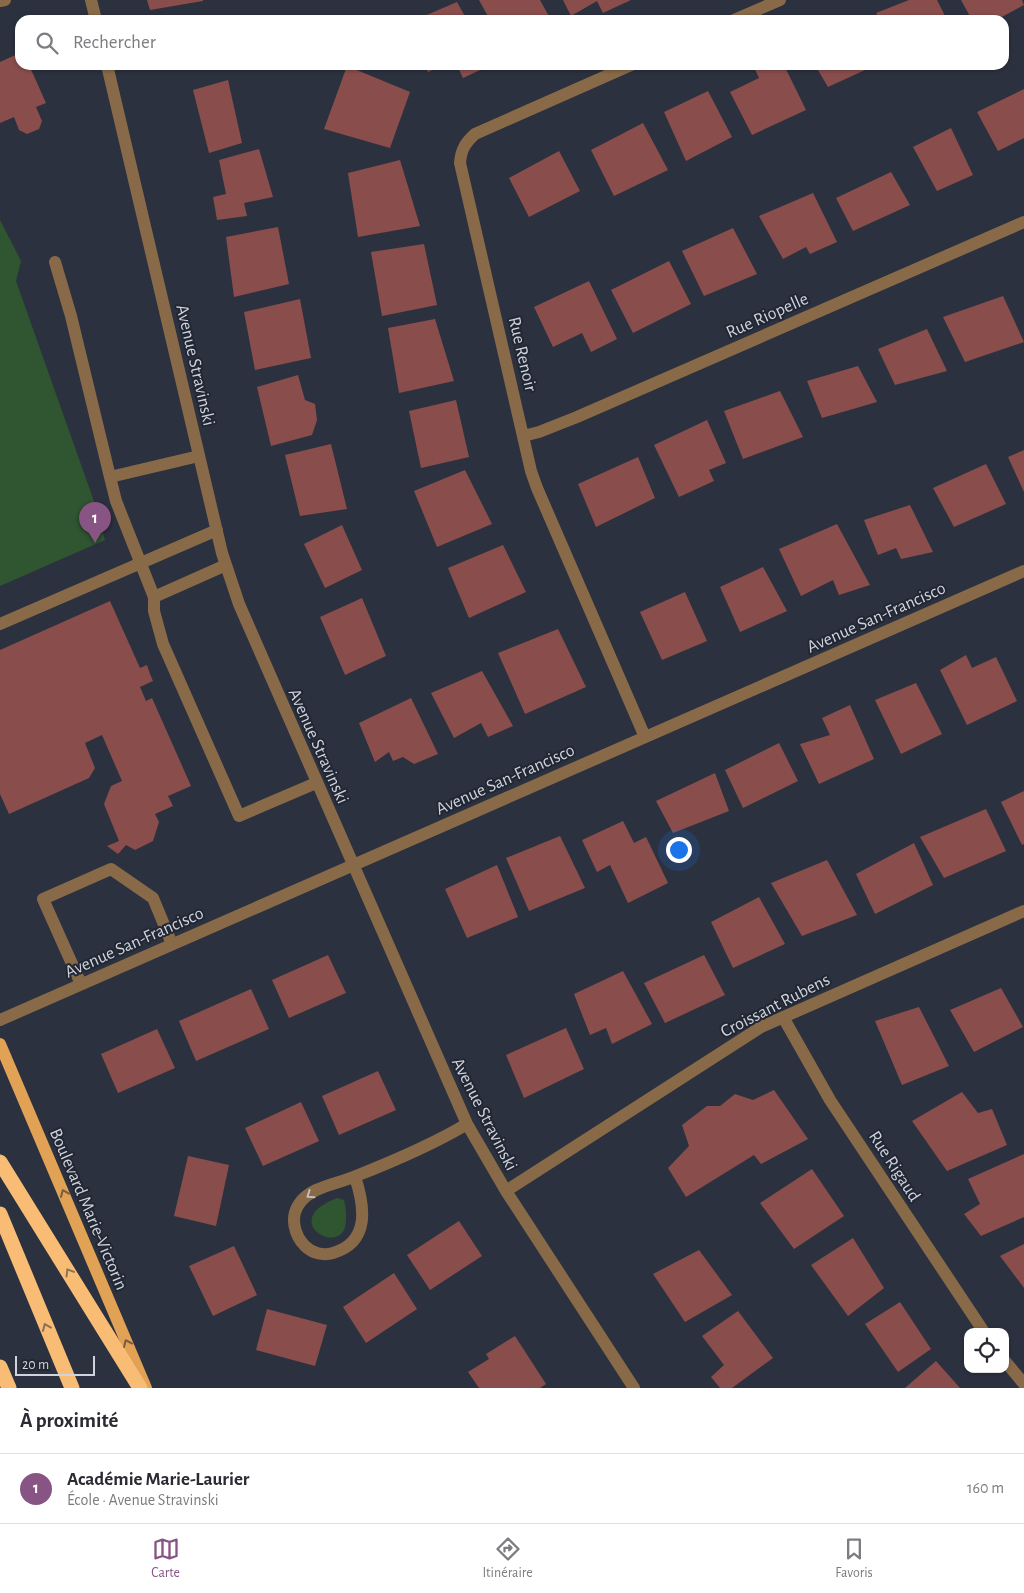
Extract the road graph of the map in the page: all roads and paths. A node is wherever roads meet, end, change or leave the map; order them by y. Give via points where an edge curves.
1 (5, 0) edge
2 (91, 0) edge
3 (780, 0) edge
4 (0, 1) edge
5 (95, 15) edge
6 (746, 15) edge
7 (107, 70) edge
8 (619, 70) edge
9 (1024, 222) edge
10 (55, 262) dead end
11 (524, 436) junction
12 (199, 456) junction
13 (110, 477) junction
14 (217, 530) junction
15 (140, 563) junction
16 (226, 565) junction
17 (1024, 571) edge
18 (154, 597) junction
19 (0, 624) edge
20 (645, 737) junction
21 (316, 783) junction
22 (353, 865) junction
23 (1024, 911) edge
24 (172, 944) junction
25 (81, 984) junction
26 (783, 1017) junction
27 (0, 1020) edge
28 (0, 1044) edge
29 (467, 1124) junction
30 (0, 1162) edge
31 (355, 1177) junction
32 (506, 1191) junction
33 (0, 1214) edge
34 (981, 1328) edge
35 (1009, 1366) edge
36 (0, 1367) edge
37 (1024, 1384) edge
38 (9, 1388) edge
39 (72, 1388) edge
40 (140, 1388) edge
41 (146, 1388) edge
42 (634, 1388) edge

1 - 4 street
2 - 5 street
3 - 6 street
7 - 12 street, Avenue Stravinski
8 - 11 street, Rue Renoir via 486,128 467,141 461,151 462,176
9 - 11 street, Rue Riopelle via 560,424
10 - 13 street
11 - 20 street, Rue Renoir via 537,488
12 - 13 street
12 - 14 street, Avenue Stravinski
13 - 15 street
14 - 15 street
14 - 16 street, Avenue Stravinski
15 - 18 street
15 - 19 street
16 - 18 street
16 - 21 street, Avenue Stravinski via 244,617
17 - 20 street, Avenue San-Francisco
18 - 21 street via 154,611 163,644 239,816
20 - 22 street, Avenue San-Francisco
21 - 22 street, Avenue Stravinski
22 - 24 street, Avenue San-Francisco
22 - 29 street, Avenue Stravinski
23 - 26 street, Croissant Rubens
24 - 25 street, Avenue San-Francisco
24 - 25 street via 153,898 111,869 43,899
25 - 27 street, Avenue San-Francisco
26 - 32 street, Croissant Rubens via 742,1038
26 - 34 street, Rue Rigaud via 830,1100
41 -> 28 main road, Boulevard Marie-Victorin
29 - 31 street
29 - 32 street, Avenue Stravinski
40 -> 30 highway
31 -> 31 street via 314,1192 299,1204 294,1224 304,1246 312,1252 329,1254 354,1242 361,1224 362,1208
32 - 42 street, Avenue Stravinski
39 -> 33 highway
35 - 37 street
36 - 38 highway

